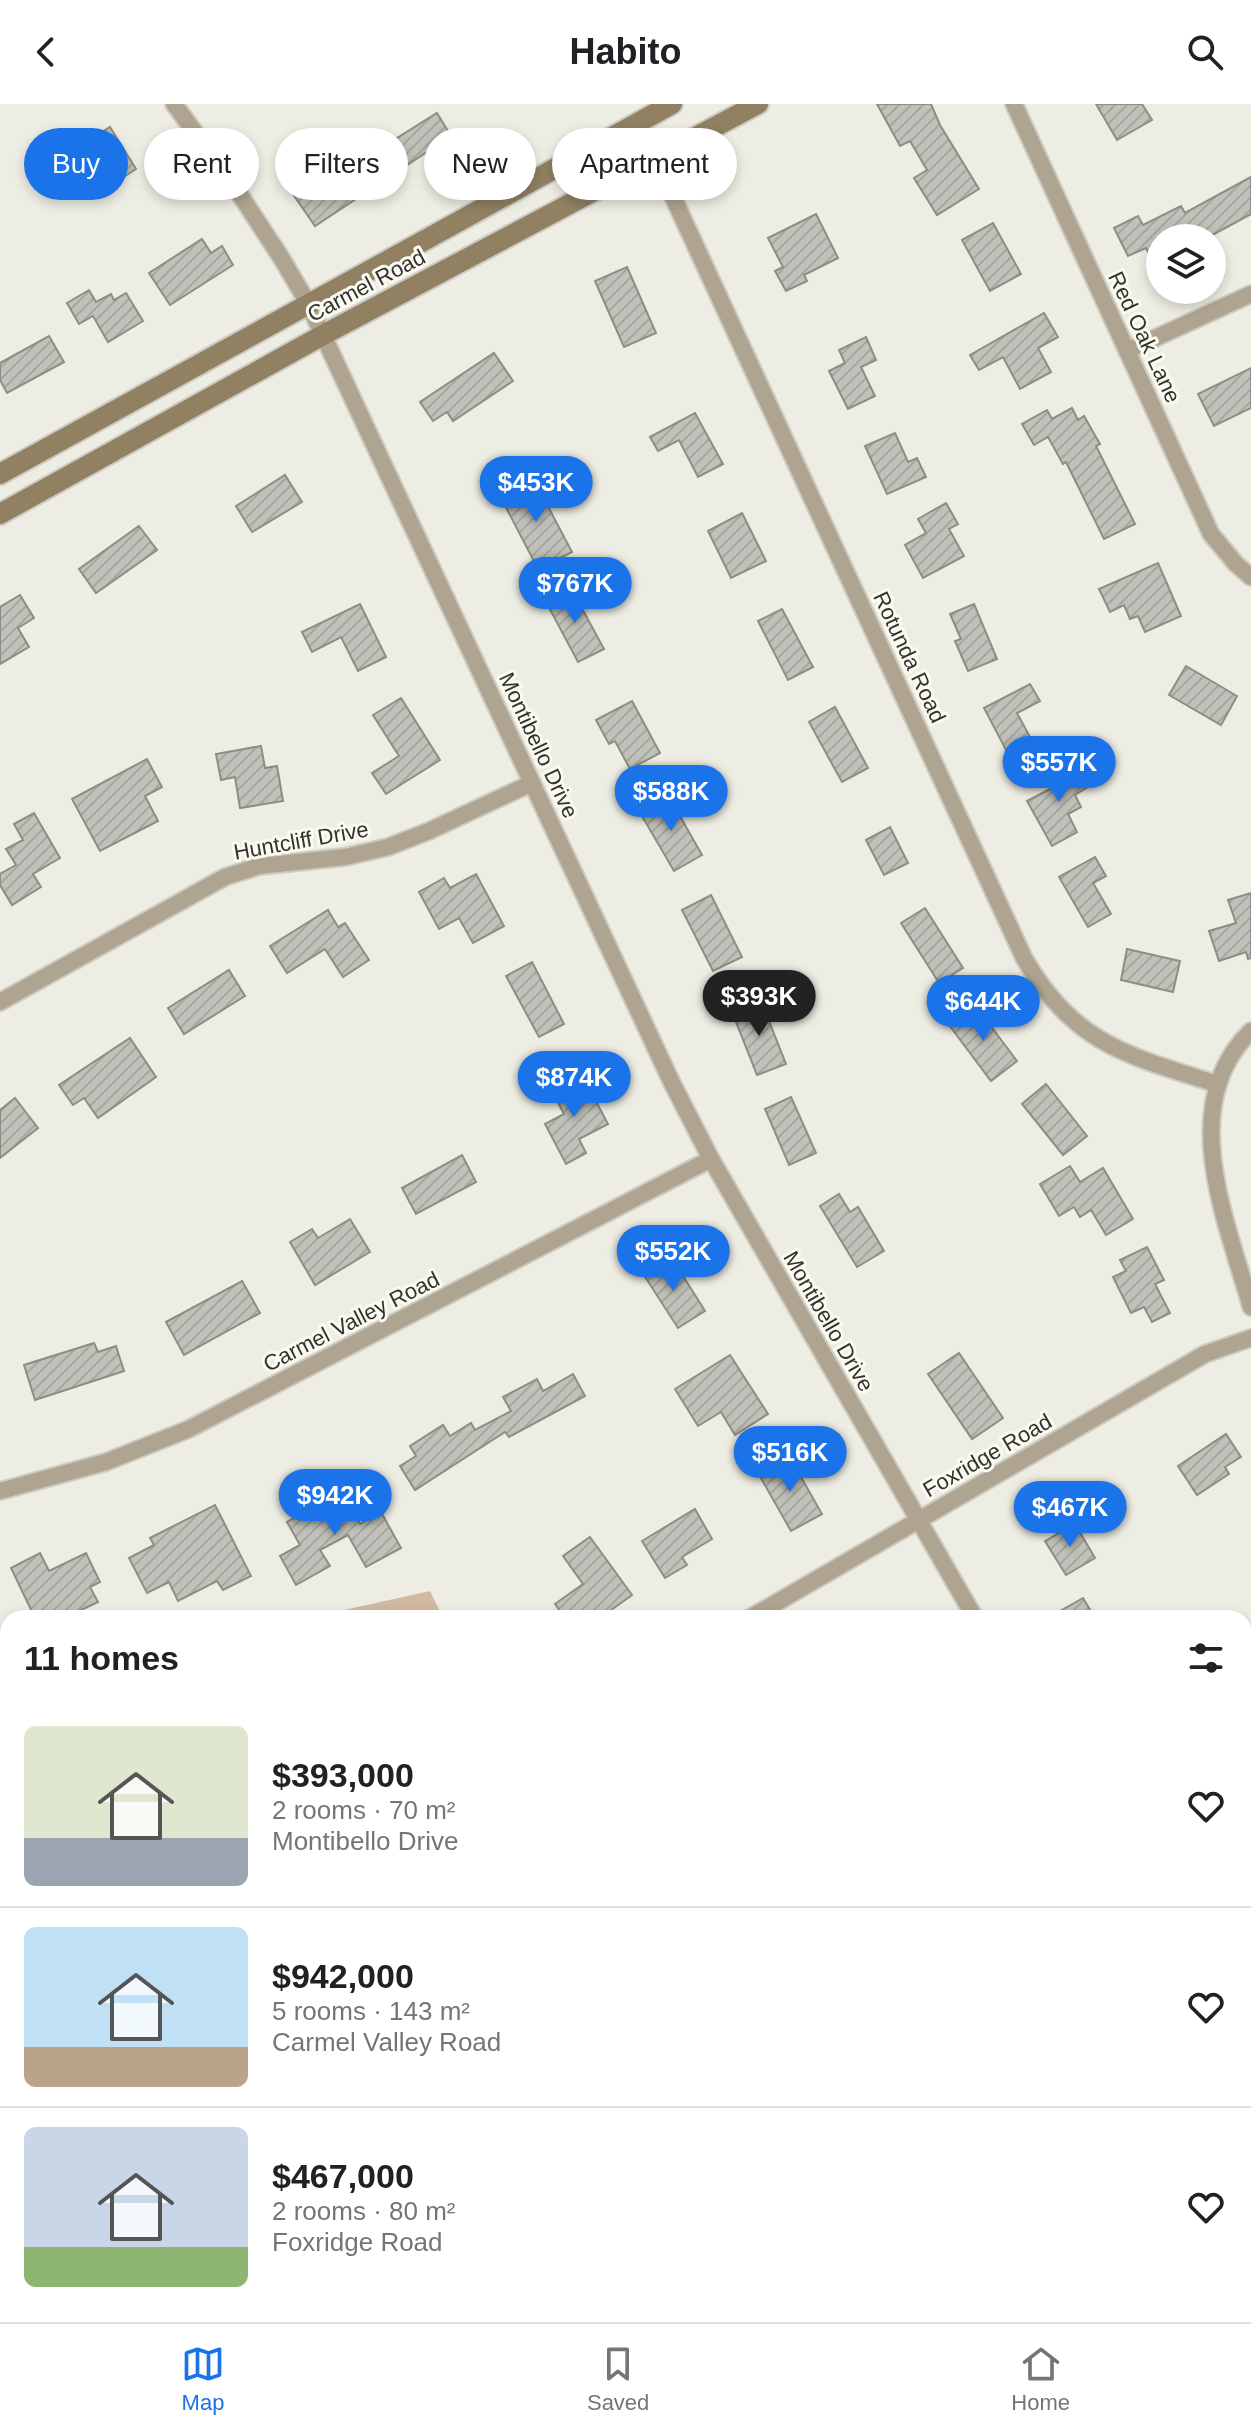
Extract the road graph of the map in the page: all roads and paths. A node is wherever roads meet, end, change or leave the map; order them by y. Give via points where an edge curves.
1 (174, 104) edge
2 (672, 104) edge
3 (758, 104) edge
4 (1014, 104) edge
5 (712, 128) edge
6 (576, 200) edge
7 (674, 200) edge
8 (1251, 294) edge
9 (309, 305) junction
10 (323, 335) junction
11 (1127, 351) junction
12 (0, 474) edge
13 (0, 514) edge
14 (1251, 577) edge
15 (532, 783) junction
16 (0, 1002) edge
17 (1251, 1031) edge
18 (1217, 1084) junction
19 (711, 1159) junction
20 (1251, 1307) edge
21 (1251, 1338) edge
22 (0, 1491) edge
23 (919, 1521) junction
24 (764, 1610) edge
25 (970, 1610) edge

1 - 9 street, Montibello Drive via 231,181
2 - 9 main road, Carmel Road
3 - 5 main road, Carmel Road
4 - 11 street, Red Oak Lane
6 - 10 main road, Carmel Road
7 - 18 street, Rotunda Road via 1039,985 1072,1021 1113,1048
8 - 11 street
9 - 10 street, Montibello Drive
9 - 12 main road, Carmel Road
10 - 13 main road, Carmel Road
10 - 15 street, Montibello Drive
11 - 14 street, Red Oak Lane via 1211,534
15 - 16 street, Huntcliff Drive via 388,847 259,866 225,877
15 - 19 street, Montibello Drive
17 - 18 street via 1234,1050
18 - 20 street via 1211,1110 1212,1155
19 - 22 street, Carmel Valley Road via 189,1429 106,1462
19 - 23 street, Montibello Drive
21 - 23 street, Foxridge Road via 1205,1354
23 - 24 street, Foxridge Road
23 - 25 street, Montibello Drive

